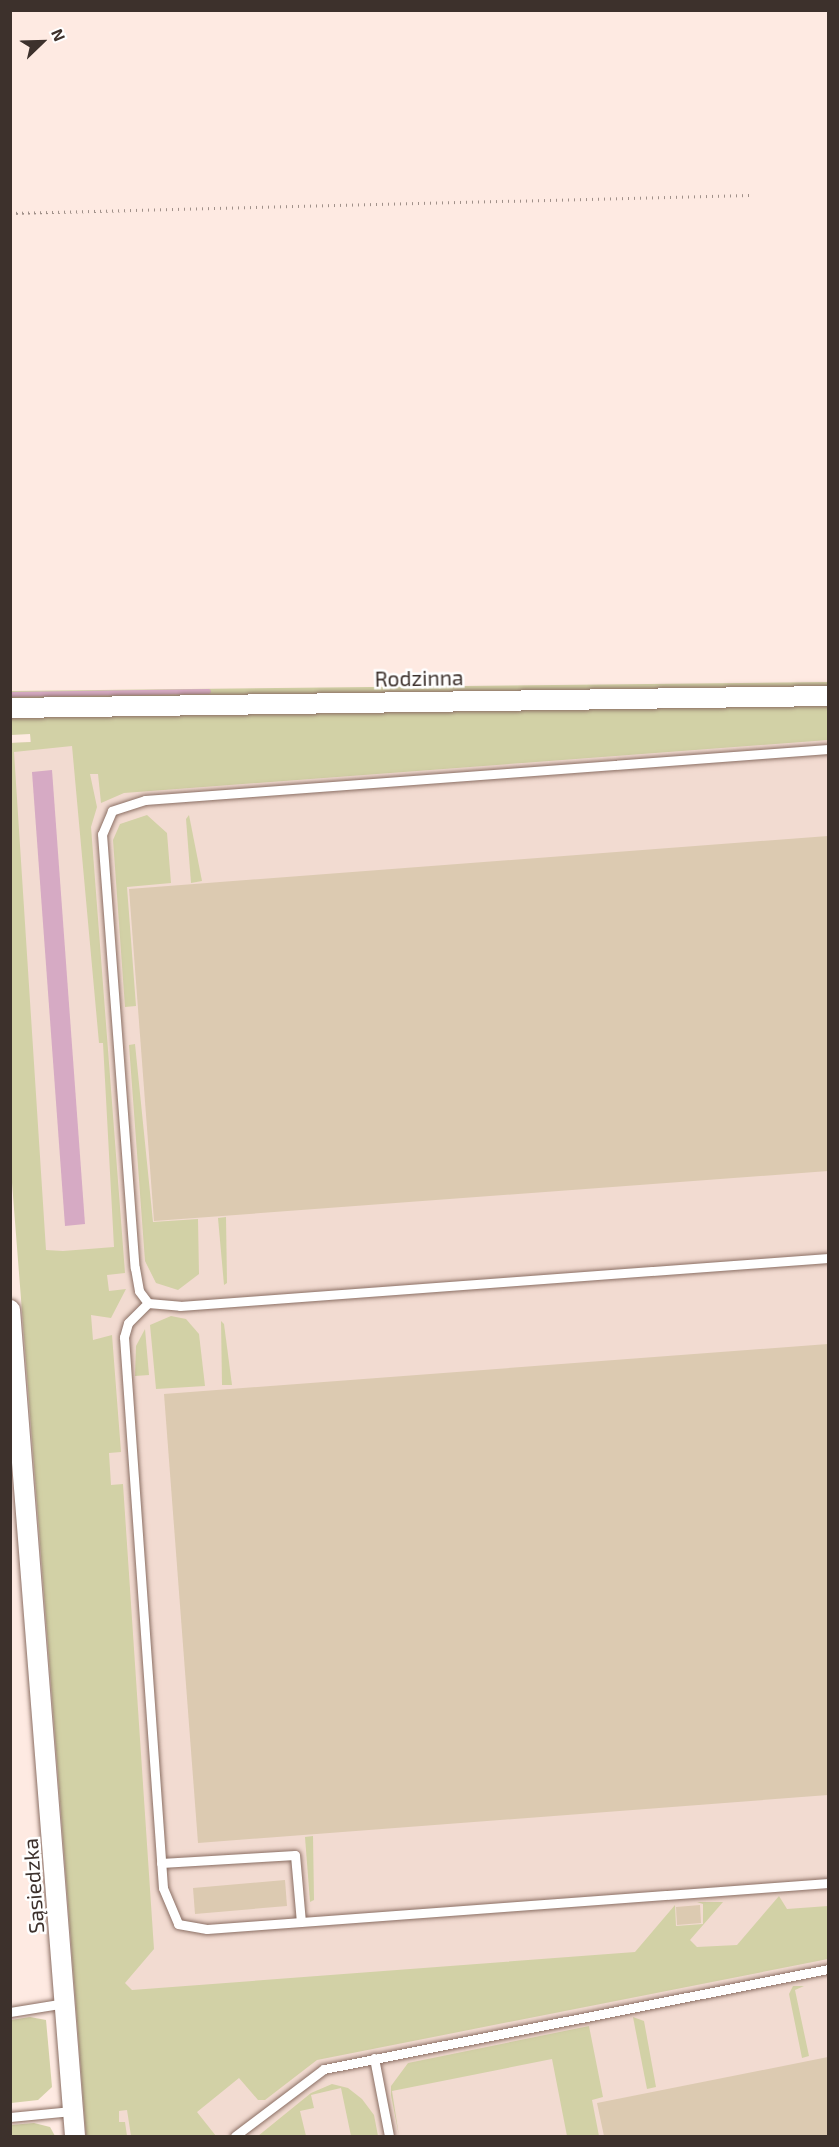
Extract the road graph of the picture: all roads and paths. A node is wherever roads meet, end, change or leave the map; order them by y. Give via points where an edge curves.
1 (750, 195) dead end
2 (10, 213) edge
3 (828, 696) edge
4 (10, 708) edge
5 (828, 749) edge
6 (828, 1258) edge
7 (148, 1303) junction
8 (10, 1310) edge
9 (161, 1863) junction
10 (828, 1882) edge
11 (301, 1922) junction
12 (828, 1969) edge
13 (65, 2004) junction
14 (10, 2012) edge
15 (374, 2058) junction
16 (72, 2111) junction
17 (10, 2117) edge
18 (75, 2136) edge
19 (235, 2136) edge
20 (389, 2136) edge

1 - 2 path
3 - 4 street, Rodzinna
5 - 7 lane via 145,800 112,811 102,827 104,857 135,1268 139,1291
6 - 7 lane via 180,1306
7 - 9 lane via 128,1323 124,1337
8 - 13 street, Sąsiedzka
9 - 11 lane via 166,1905 184,1928
9 - 11 lane via 295,1855
10 - 11 lane
12 - 15 lane
13 - 14 lane
13 - 16 street, Sąsiedzka
15 - 19 lane via 318,2071
15 - 20 lane
16 - 17 lane
16 - 18 street, Sąsiedzka

